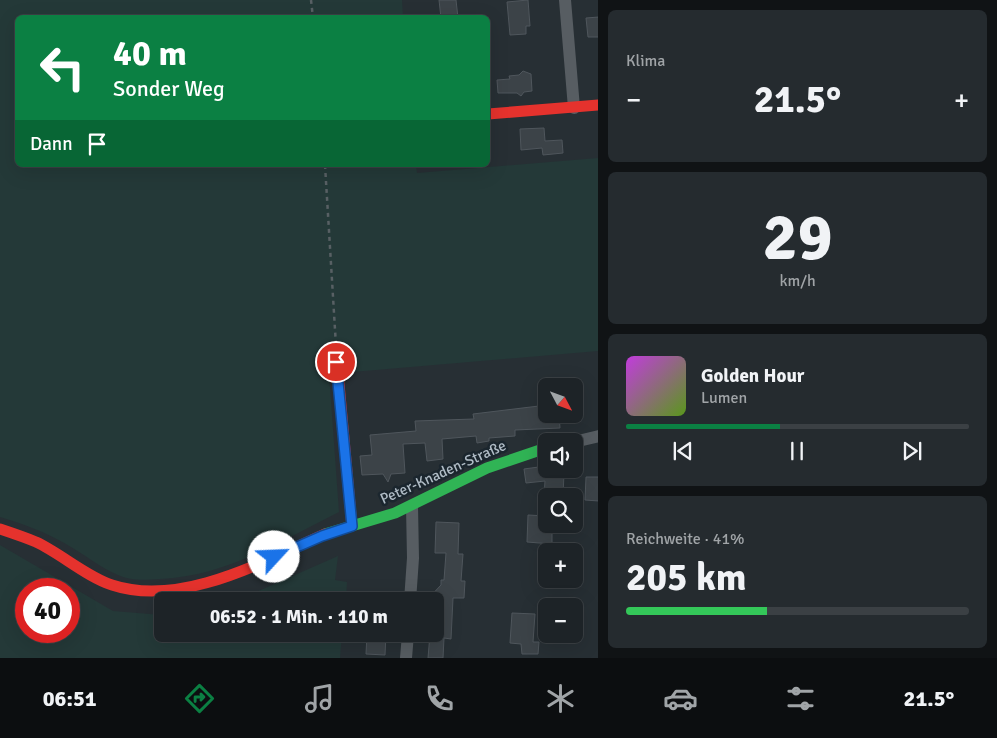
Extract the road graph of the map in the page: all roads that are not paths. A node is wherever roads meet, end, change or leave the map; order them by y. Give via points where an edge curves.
1 (565, 0) edge
2 (598, 106) edge
3 (574, 108) junction
4 (490, 114) edge
5 (336, 362) road end
6 (598, 436) edge
7 (583, 440) edge
8 (538, 451) edge
9 (412, 506) junction
10 (352, 526) junction
11 (0, 529) edge
12 (411, 592) edge
13 (407, 642) edge
14 (406, 658) edge

1 - 3 street
2 - 3 street
3 - 4 street
5 - 10 street
6 - 7 street
8 - 9 street, Peter-Knaden-Straße via 487,468
9 - 10 street, Peter-Knaden-Straße
9 - 12 street
10 - 11 street, Peter-Knaden-Straße via 310,540 228,577 191,587 155,591 111,585 36,542
13 - 14 street

